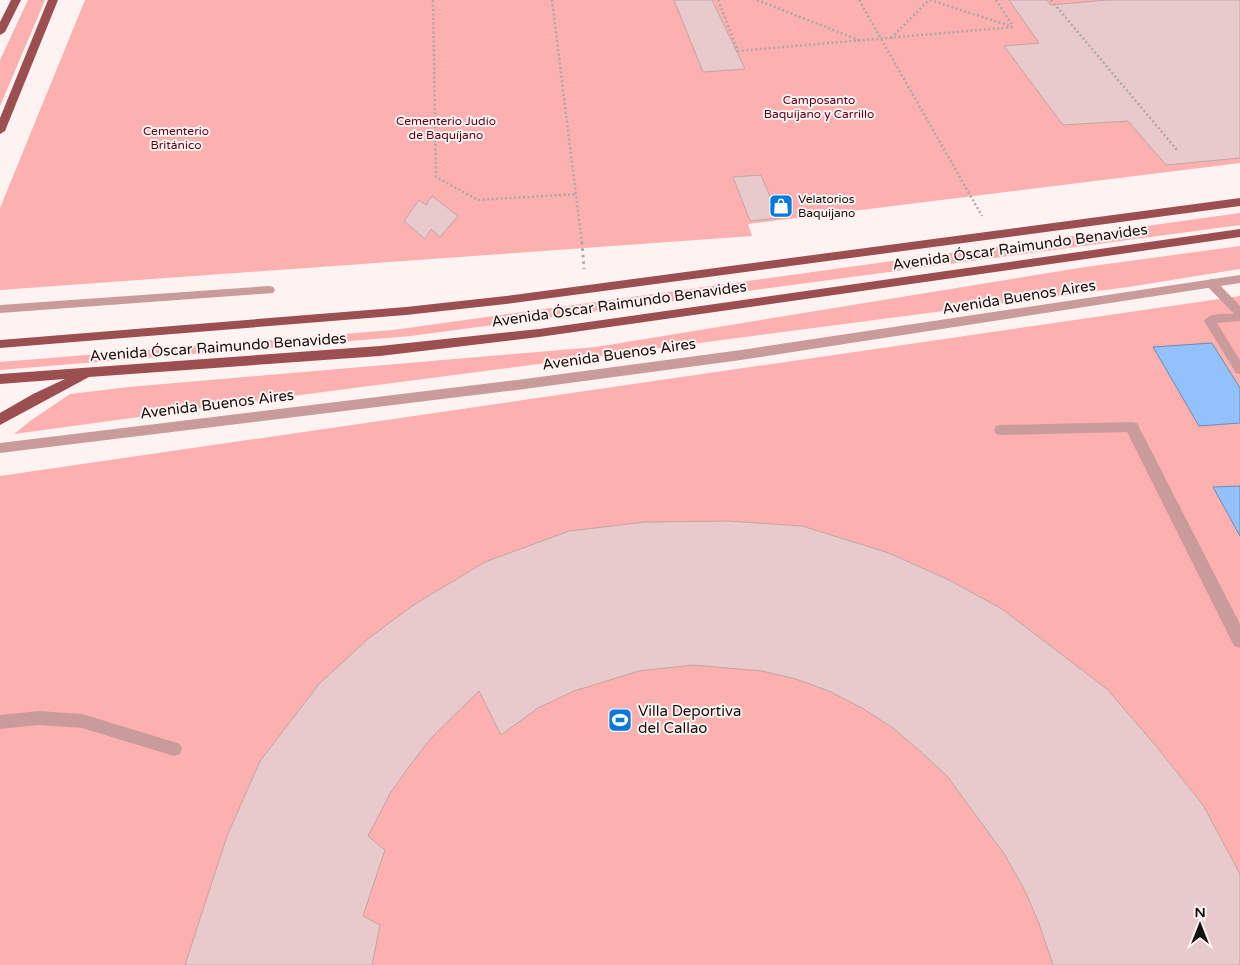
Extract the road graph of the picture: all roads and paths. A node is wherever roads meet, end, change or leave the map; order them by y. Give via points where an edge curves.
1 (16, 0) edge
2 (53, 0) edge
3 (434, 0) edge
4 (552, 0) edge
5 (718, 0) edge
6 (757, 0) edge
7 (859, 0) edge
8 (930, 0) edge
9 (996, 0) edge
10 (1051, 0) edge
11 (1013, 27) junction
12 (0, 32) edge
13 (890, 39) junction
14 (880, 40) junction
15 (862, 42) junction
16 (0, 131) edge
17 (1177, 150) dead end
18 (577, 194) junction
19 (1240, 202) edge
20 (1240, 232) edge
21 (994, 236) junction
22 (1240, 279) edge
23 (1211, 283) junction
24 (270, 290) dead end
25 (585, 290) junction
26 (0, 309) edge
27 (1240, 313) edge
28 (1240, 317) edge
29 (0, 344) edge
30 (1240, 370) edge
31 (91, 373) junction
32 (0, 380) edge
33 (0, 420) edge
34 (1001, 430) dead end
35 (0, 448) edge
36 (1240, 641) edge
37 (0, 722) edge
38 (174, 749) dead end

1 - 12 main road
2 - 16 main road
3 - 18 path via 436,177 478,200
4 - 18 path
5 - 15 path via 738,51
6 - 15 path
7 - 14 path
8 - 11 path
8 - 13 path
9 - 11 path
10 - 17 path
11 - 13 path
13 - 14 path
14 - 15 path
14 - 21 path
18 - 25 path
19 - 21 main road, Avenida Óscar Raimundo Benavides
20 - 31 main road, Avenida Óscar Raimundo Benavides via 538,333 380,351
21 - 25 main road, Avenida Óscar Raimundo Benavides
22 - 23 street, Avenida Buenos Aires
23 - 27 lane
23 - 35 street, Avenida Buenos Aires via 731,356
24 - 26 lane
25 - 29 main road, Avenida Óscar Raimundo Benavides via 416,310
28 - 30 lane via 1210,321
31 - 32 main road, Avenida Óscar Raimundo Benavides
31 - 33 main road via 38,397
34 - 36 street via 1132,427
37 - 38 lane via 39,718 82,720

